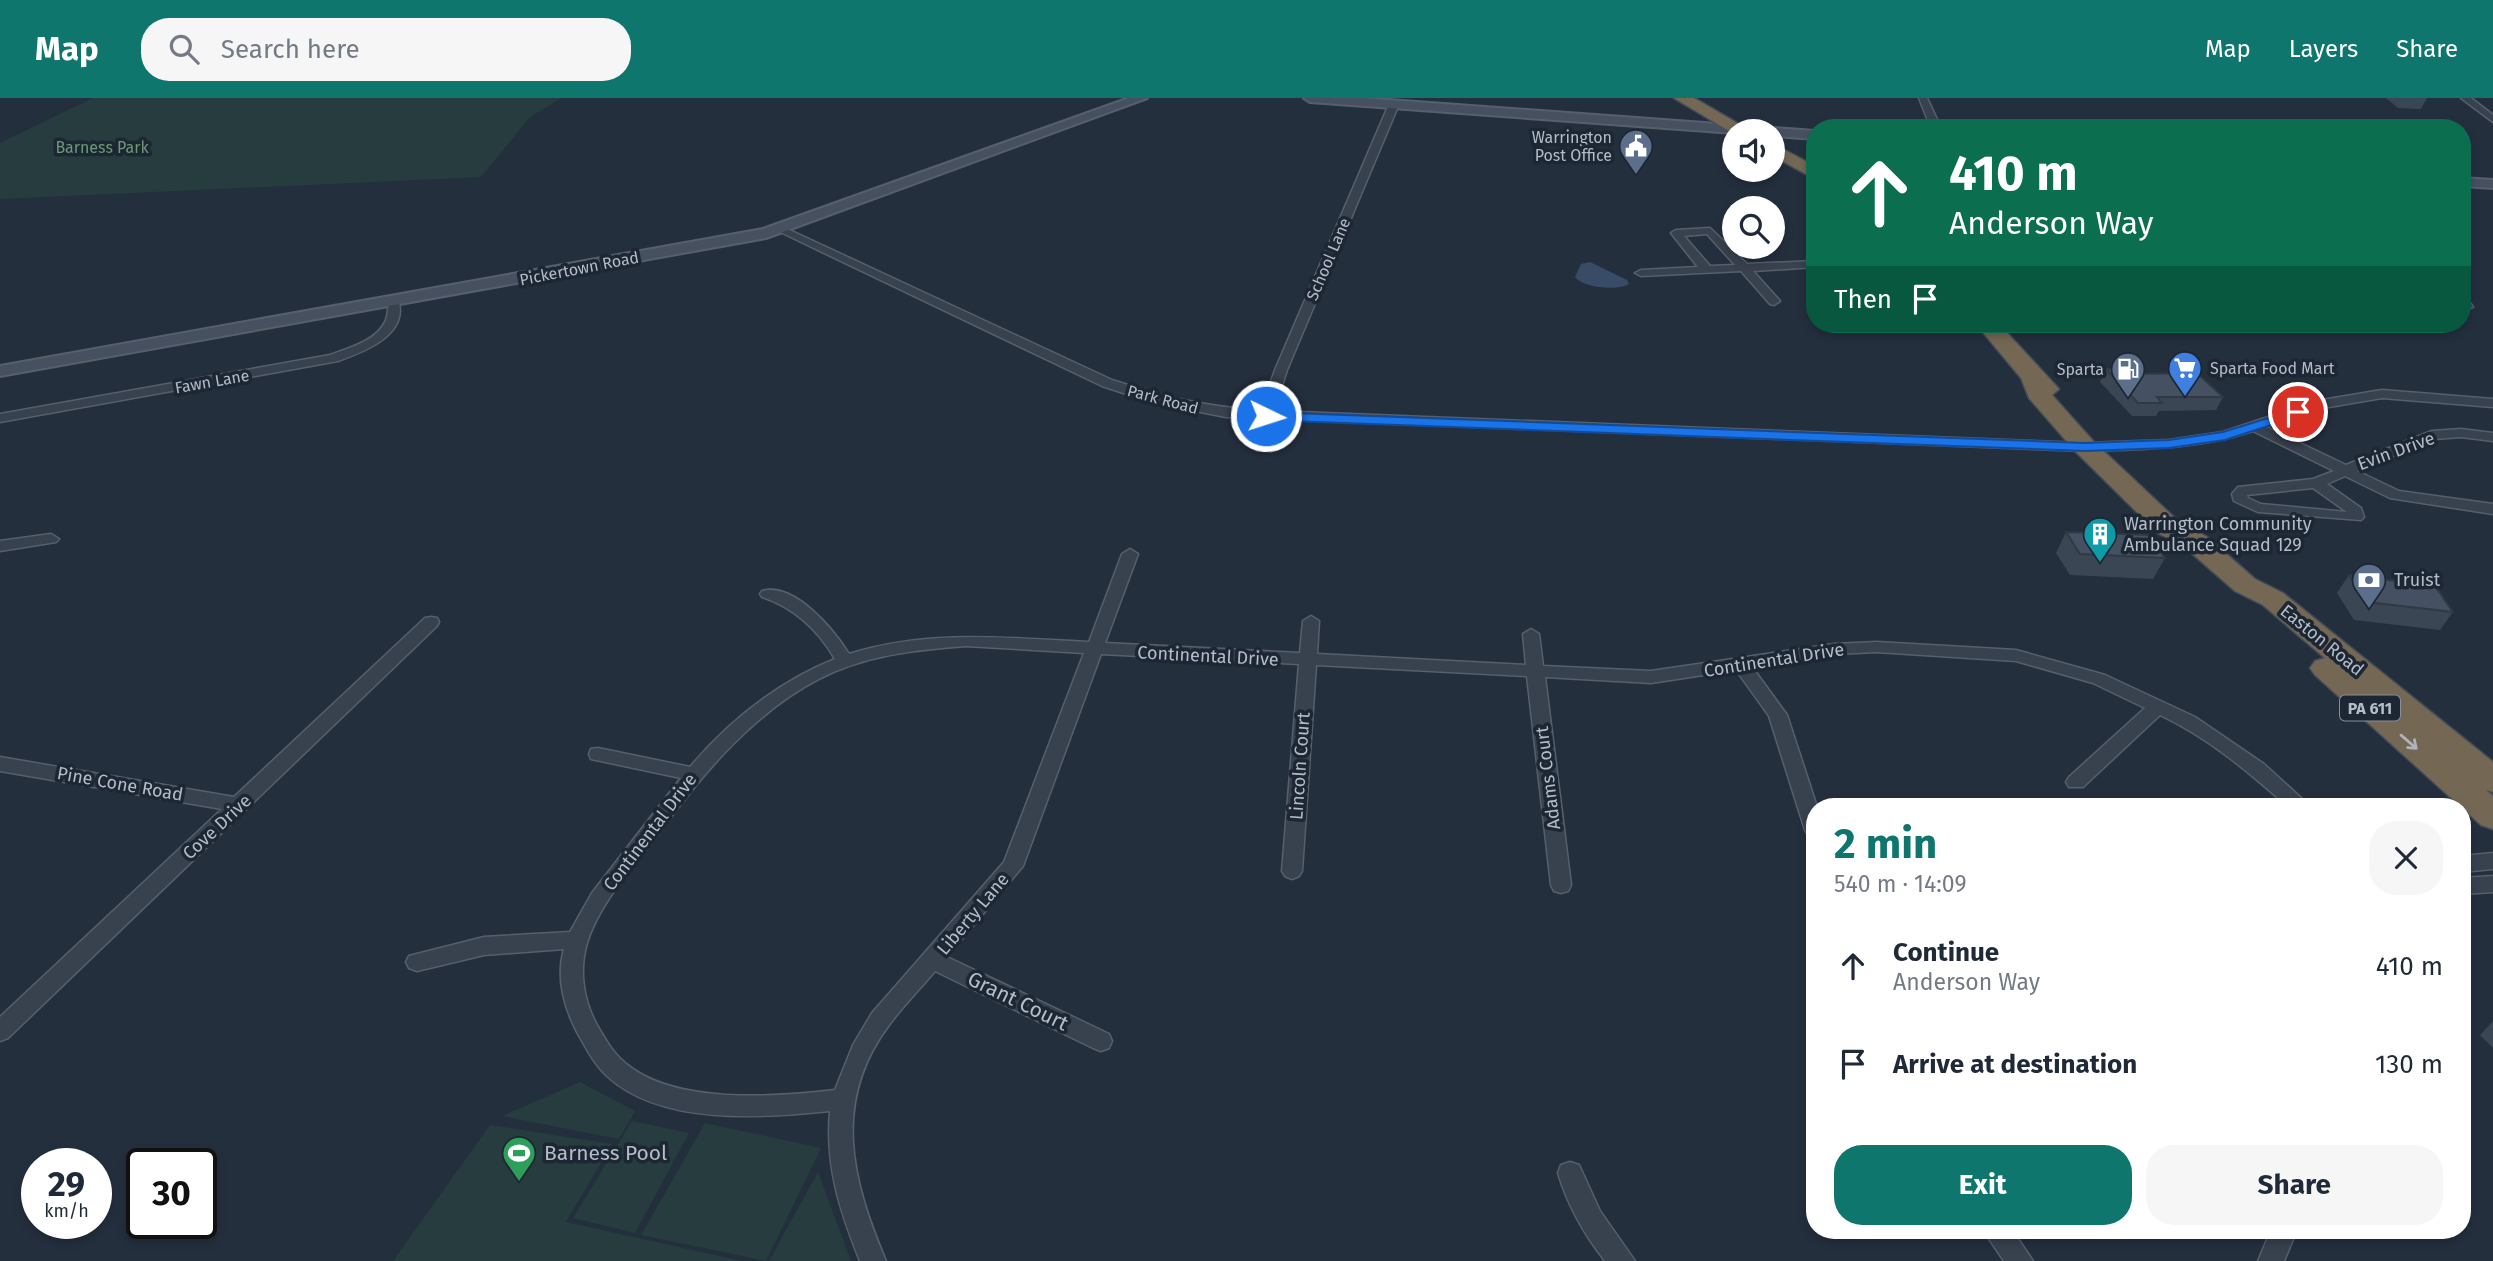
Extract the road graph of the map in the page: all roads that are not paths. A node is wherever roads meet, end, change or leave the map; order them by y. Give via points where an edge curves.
1 (1141, 98) edge
2 (1310, 98) edge
3 (1682, 98) edge
4 (1701, 98) edge
5 (1923, 98) edge
6 (2465, 98) edge
7 (1394, 104) junction
8 (1726, 119) edge
9 (1734, 119) edge
10 (1932, 119) edge
11 (2493, 119) edge
12 (1722, 130) edge
13 (1785, 134) edge
14 (1806, 135) edge
15 (1785, 147) edge
16 (1785, 156) edge
17 (1806, 158) edge
18 (1806, 169) edge
19 (2471, 183) edge
20 (2493, 184) edge
21 (779, 229) junction
22 (1722, 246) edge
23 (1806, 253) edge
24 (1785, 254) edge
25 (1734, 259) edge
26 (1806, 264) edge
27 (1742, 268) junction
28 (1707, 270) junction
29 (1641, 273) dead end
30 (1774, 301) dead end
31 (394, 302) junction
32 (1995, 333) edge
33 (0, 371) edge
34 (2493, 403) edge
35 (1266, 416) junction
36 (0, 418) edge
37 (2256, 427) junction
38 (2493, 438) edge
39 (2096, 447) junction
40 (2342, 471) junction
41 (2316, 483) junction
42 (2493, 509) edge
43 (51, 539) dead end
44 (0, 546) edge
45 (1130, 554) dead end
46 (2245, 586) junction
47 (768, 594) dead end
48 (1311, 621) dead end
49 (431, 622) dead end
50 (1531, 634) dead end
51 (1094, 650) junction
52 (845, 661) junction
53 (1308, 661) junction
54 (1741, 664) junction
55 (1536, 672) junction
56 (2159, 705) junction
57 (598, 754) dead end
58 (0, 764) edge
59 (691, 774) junction
60 (2493, 780) edge
61 (2076, 782) dead end
62 (2290, 798) edge
63 (1806, 802) edge
64 (240, 805) junction
65 (2493, 816) edge
66 (2493, 861) edge
67 (2471, 863) edge
68 (1292, 871) dead end
69 (2493, 884) edge
70 (1561, 885) dead end
71 (2471, 885) edge
72 (577, 940) junction
73 (934, 961) junction
74 (417, 962) dead end
75 (0, 1031) edge
76 (1101, 1041) dead end
77 (842, 1099) junction
78 (1570, 1173) dead end
79 (2003, 1239) edge
80 (2280, 1239) edge
81 (873, 1261) edge
82 (1622, 1261) edge
83 (2020, 1261) edge
84 (2271, 1261) edge

1 - 21 street, Pickertown Road
2 - 7 street
3 - 8 highway
4 - 9 highway
5 - 10 street
6 - 11 street
7 - 12 street
7 - 35 street, School Lane via 1281,370
13 - 14 street
15 - 17 highway
16 - 18 highway
19 - 20 street
21 - 31 street, Pickertown Road
21 - 35 street, Park Road via 1107,383 1204,410
22 - 28 street via 1710,232 1676,233
23 - 24 street
25 - 27 street
26 - 27 street
27 - 28 street
27 - 30 street
28 - 29 street
31 - 33 street, Pickertown Road
31 - 36 street, Fawn Lane via 396,316 388,329 333,358
32 - 39 highway, Easton Road / PA 611 via 2032,377 2037,393
34 - 37 street, Park Road via 2382,394 2321,404
35 - 39 street, Park Road
37 - 39 street, Park Road via 2169,444
37 - 40 street
38 - 40 street, Evin Drive via 2432,435
39 - 46 highway, Easton Road / PA 611 via 2191,526 2197,542
40 - 41 street, Evin Drive
40 - 42 street via 2395,495
41 - 41 street, Evin Drive via 2356,511 2356,517 2259,508 2241,500 2239,494
43 - 44 street
45 - 51 street, Liberty Lane
46 - 60 highway, Easton Road / PA 611 via 2273,599
46 -> 65 highway, Easton Road / PA 611 via 2265,614
47 - 52 street via 789,601 808,615 828,633
48 - 53 street, Lincoln Court
49 - 64 street, Cove Drive
50 - 55 street, Adams Court
51 - 52 street, Continental Drive via 942,642 902,646
51 - 53 street, Continental Drive
51 - 73 street, Liberty Lane via 1023,848 1001,883
52 - 59 street, Continental Drive via 762,705
53 - 55 street, Continental Drive
53 - 68 street, Lincoln Court
54 - 55 street, Continental Drive via 1671,676
54 - 56 street, Continental Drive via 1877,647 2003,655 2099,680
54 - 63 street via 1778,715
55 - 70 street, Adams Court
56 - 61 street
56 - 62 street, Continental Drive via 2213,736
57 - 59 street
58 - 64 street, Pine Cone Road
59 - 72 street, Continental Drive via 595,905
64 - 75 street, Cove Drive
66 - 67 street
69 - 71 street
72 - 74 street via 484,946
72 - 77 street, Continental Drive via 572,988 578,1008 604,1058 632,1080 666,1096 722,1104
73 - 76 street, Grant Court
73 - 77 street, Liberty Lane via 873,1032
77 - 81 street, Liberty Lane via 844,1183
78 - 82 street via 1578,1200
79 - 83 street
80 - 84 street

